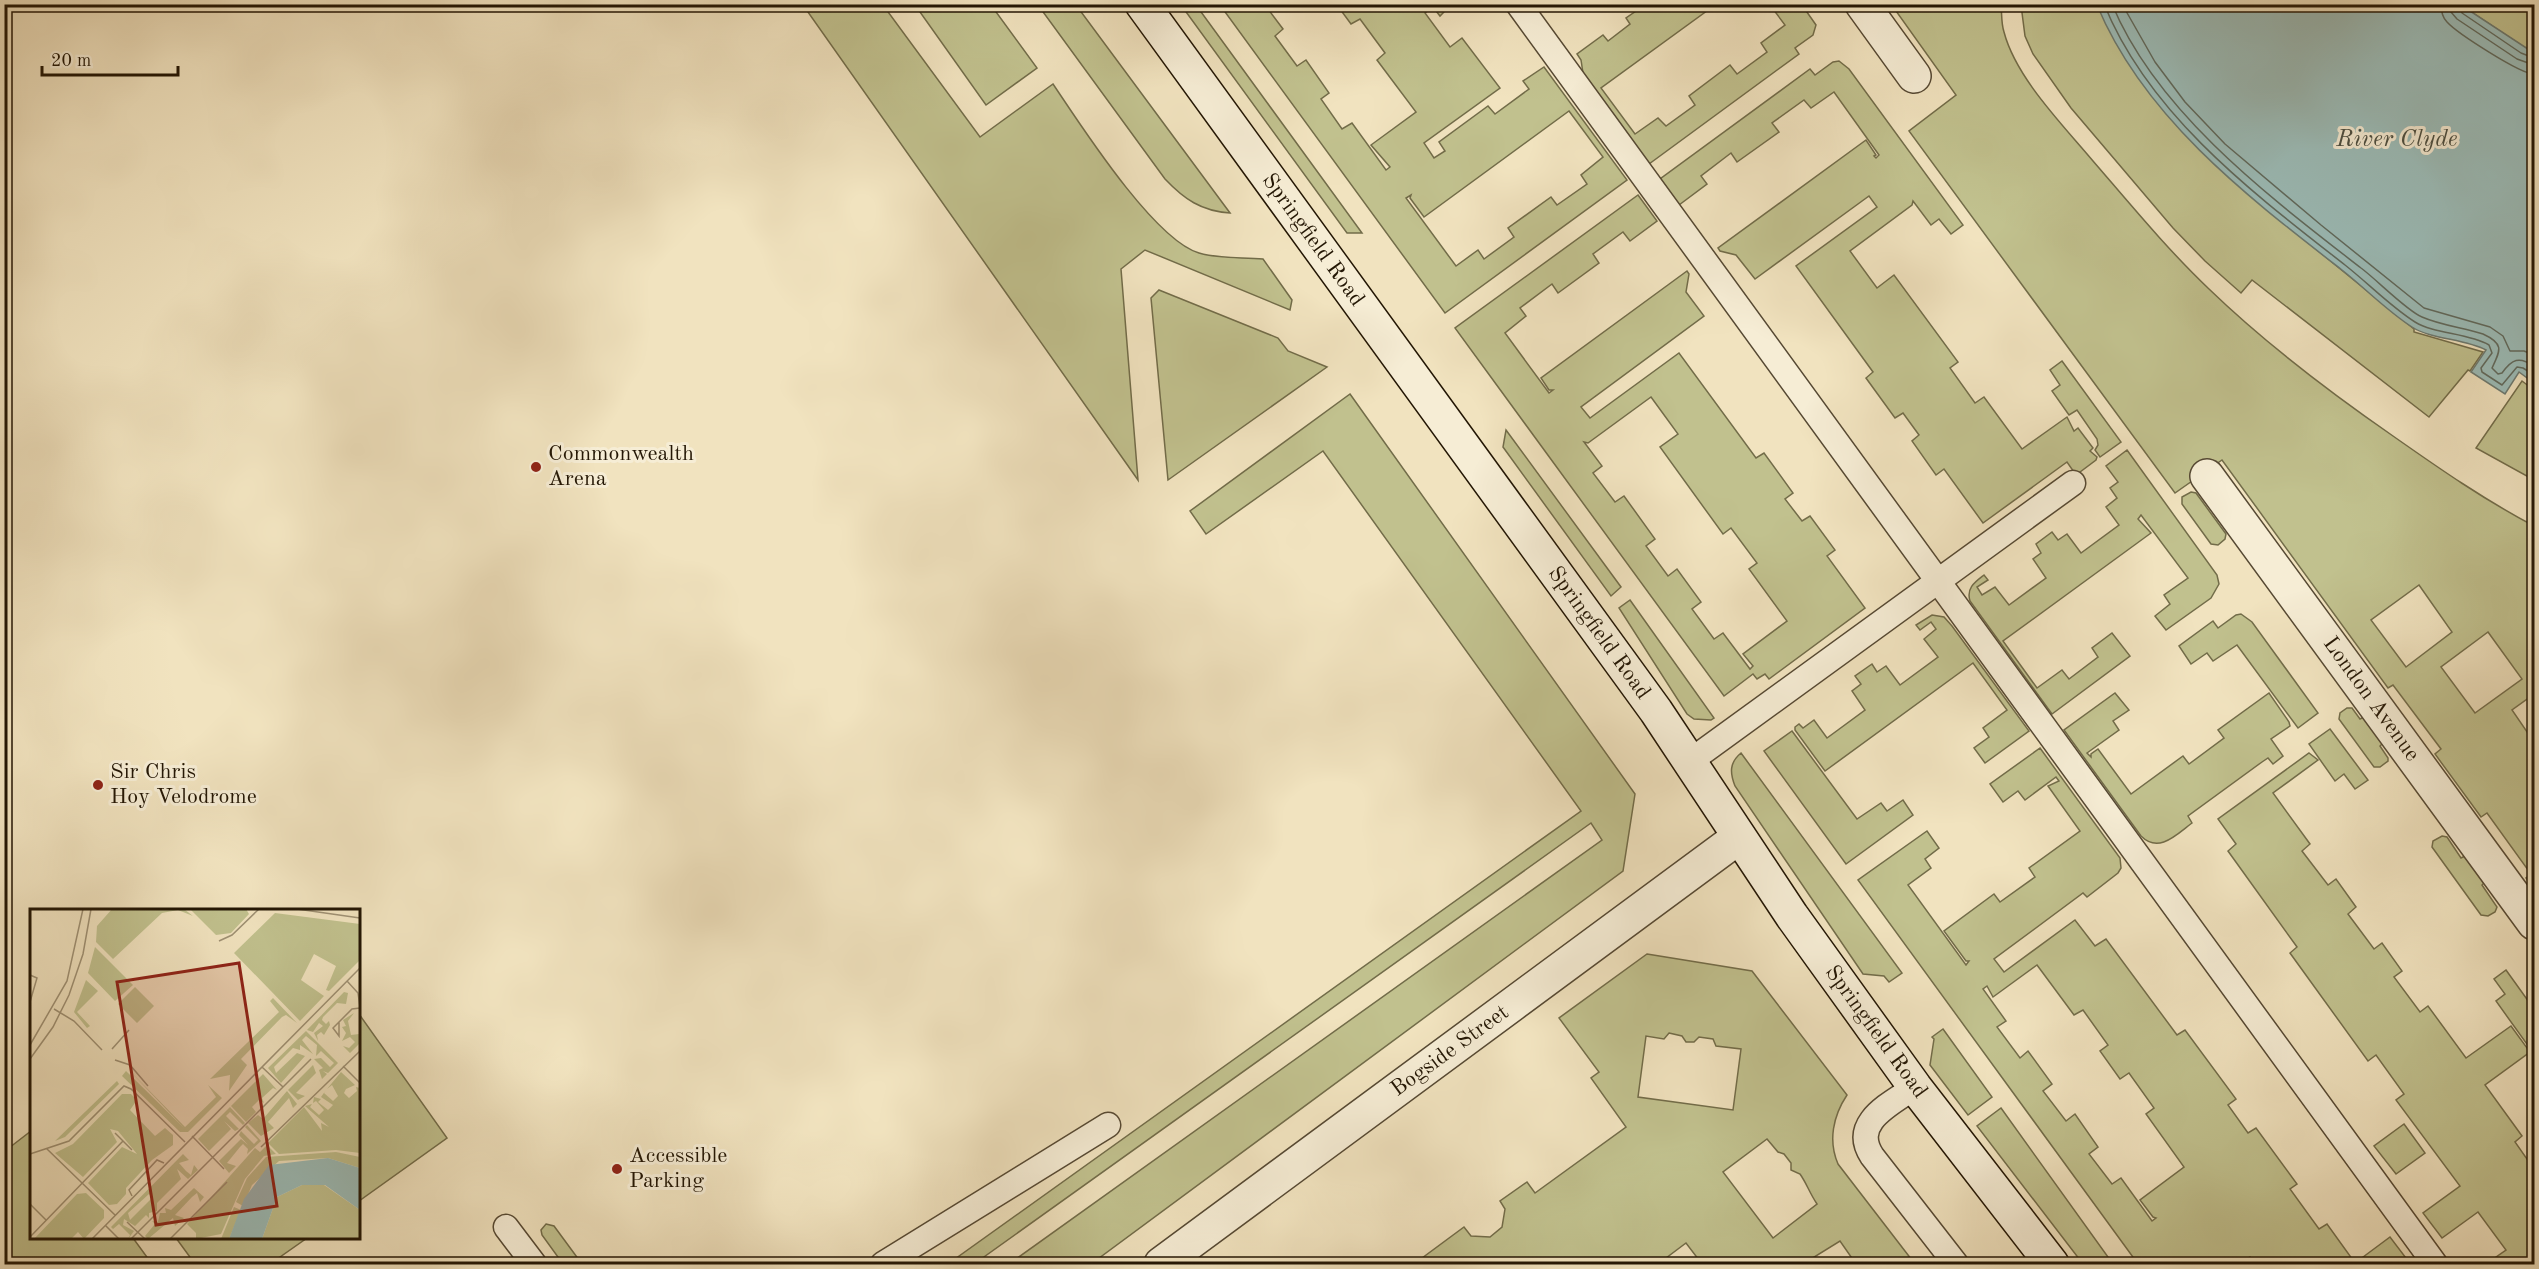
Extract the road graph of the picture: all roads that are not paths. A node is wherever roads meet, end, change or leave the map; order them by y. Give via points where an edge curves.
1 (1142, 4) edge
2 (1518, 4) edge
3 (1862, 4) edge
4 (1914, 75) dead end
5 (2207, 476) dead end
6 (2073, 483) dead end
7 (1939, 582) junction
8 (1689, 762) junction
9 (1738, 837) junction
10 (2535, 923) edge
11 (1915, 1087) junction
12 (1108, 1125) dead end
13 (506, 1227) dead end
14 (534, 1264) edge
15 (882, 1264) edge
16 (1161, 1264) edge
17 (1956, 1264) edge
18 (2052, 1264) edge
19 (2435, 1264) edge

1 - 8 street, Springfield Road via 1656,711
2 - 7 lane
3 - 4 street
5 - 10 street, London Avenue
6 - 7 lane
7 - 8 lane
7 - 19 lane
8 - 9 street, Springfield Road
9 - 11 street, Springfield Road
9 - 16 street, Bogside Street
11 - 17 lane via 1870,1120 1864,1139 1872,1156
11 - 18 street, Springfield Road
12 - 15 lane
13 - 14 lane

